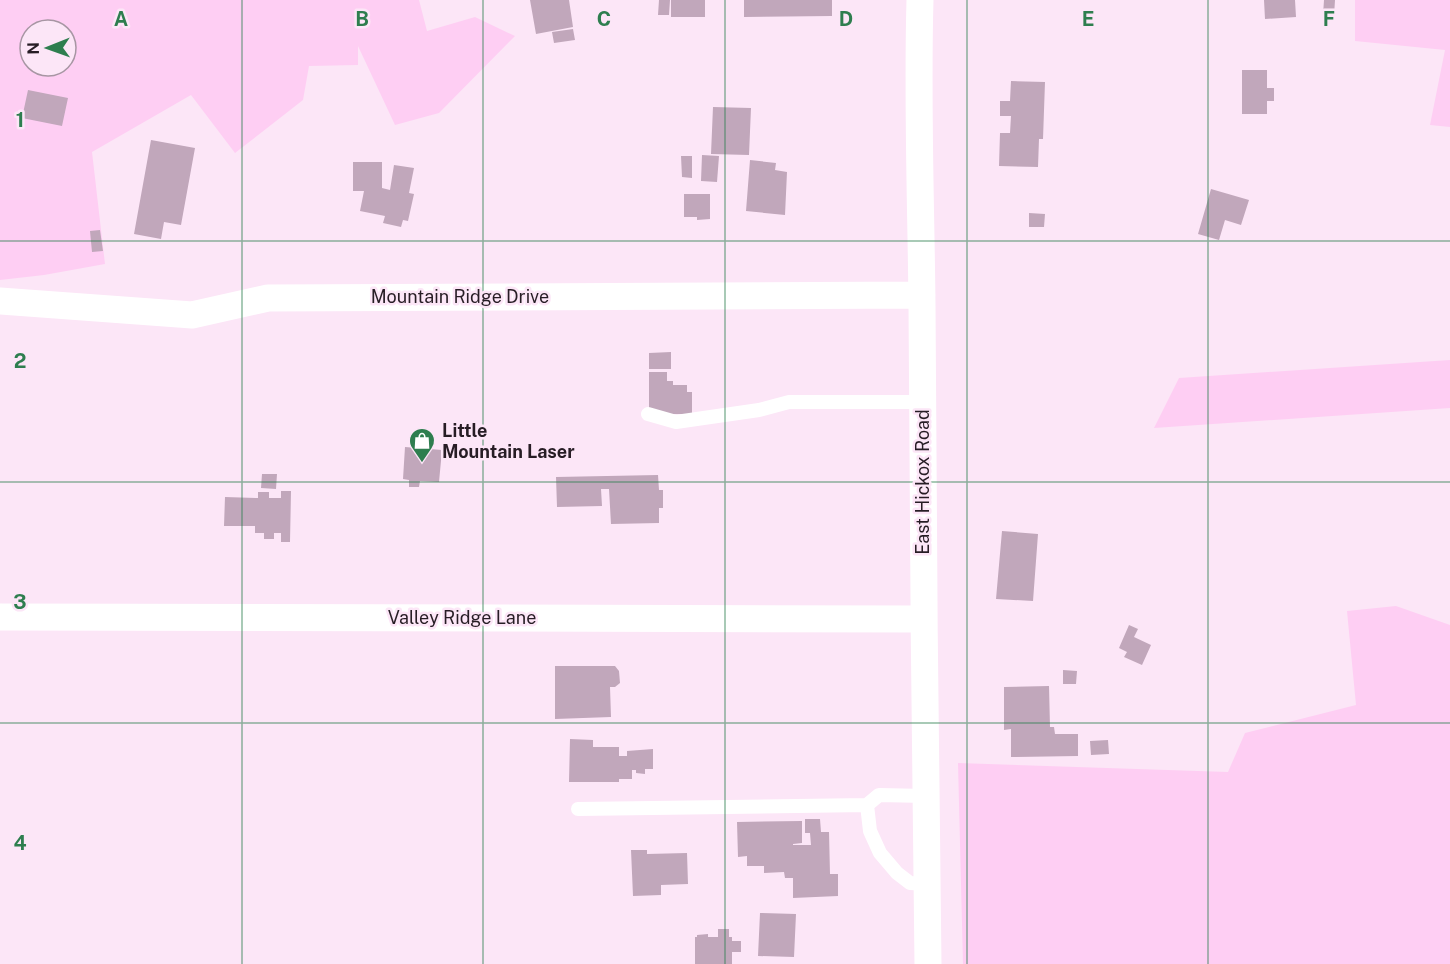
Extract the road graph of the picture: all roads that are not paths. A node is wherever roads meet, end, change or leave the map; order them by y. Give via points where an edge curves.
1 (920, 0) edge
2 (922, 295) junction
3 (0, 301) edge
4 (923, 402) junction
5 (648, 414) dead end
6 (0, 617) edge
7 (923, 619) junction
8 (926, 796) junction
9 (867, 805) junction
10 (578, 809) dead end
11 (927, 884) junction
12 (928, 964) edge

1 - 2 street, East Hickox Road via 917,81
2 - 3 street, Mountain Ridge Drive via 268,298 192,315
2 - 4 street, East Hickox Road
4 - 5 lane via 789,402 676,422
4 - 7 street, East Hickox Road
6 - 7 street, Valley Ridge Lane
7 - 8 street, East Hickox Road
8 - 9 lane via 879,795
8 - 11 street, East Hickox Road
9 - 10 lane
9 - 11 lane via 870,831 880,853 910,883
11 - 12 street, East Hickox Road

